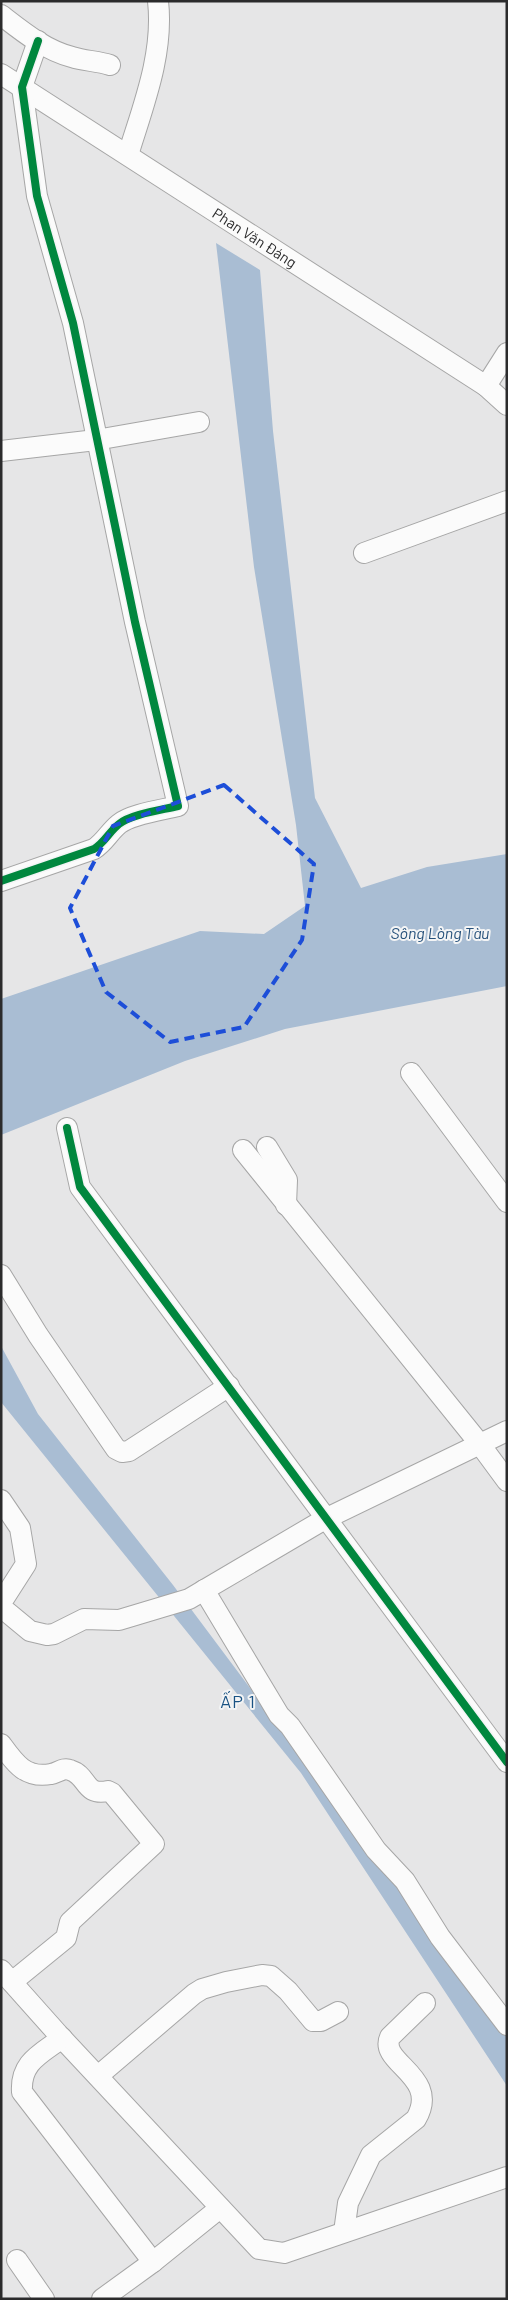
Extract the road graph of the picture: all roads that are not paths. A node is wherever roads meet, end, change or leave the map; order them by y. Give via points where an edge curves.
1 (158, 1) edge
2 (1, 15) edge
3 (37, 43) junction
4 (110, 65) dead end
5 (1, 74) edge
6 (23, 83) junction
7 (130, 148) junction
8 (504, 357) edge
9 (486, 386) junction
10 (507, 405) edge
11 (199, 422) dead end
12 (96, 440) junction
13 (1, 451) edge
14 (507, 501) edge
15 (364, 553) dead end
16 (1, 881) edge
17 (411, 1073) dead end
18 (68, 1128) dead end
19 (268, 1147) dead end
20 (242, 1150) dead end
21 (507, 1202) edge
22 (286, 1205) junction
23 (1, 1275) edge
24 (229, 1386) junction
25 (507, 1431) edge
26 (479, 1444) junction
27 (507, 1481) edge
28 (1, 1500) edge
29 (325, 1519) junction
30 (197, 1595) junction
31 (1, 1603) edge
32 (1, 1611) edge
33 (1, 1744) edge
34 (507, 1762) edge
35 (6, 1976) edge
36 (425, 2003) dead end
37 (338, 2012) dead end
38 (507, 2025) edge
39 (62, 2038) junction
40 (98, 2076) junction
41 (507, 2178) edge
42 (220, 2208) junction
43 (344, 2232) junction
44 (17, 2260) dead end
45 (153, 2262) junction
46 (44, 2299) edge
47 (102, 2299) edge

1 - 7 street via 160,18 154,65
2 - 3 street
3 - 4 street via 72,58
3 - 6 street
5 - 6 street, Phan Văn Đáng
6 - 7 street, Phan Văn Đáng
6 - 12 street via 37,196 73,323
7 - 9 street, Phan Văn Đáng
8 - 9 street
9 - 10 street, Phan Văn Đáng
11 - 12 street
12 - 13 street
12 - 16 street via 134,622 178,806 119,824 94,850
14 - 15 street
17 - 21 street
18 - 24 street via 80,1187
19 - 22 street via 288,1180
20 - 22 street
22 - 26 street
23 - 24 street via 38,1335 116,1448 122,1452 129,1451
24 - 29 street
25 - 26 street
26 - 27 street
26 - 29 street
28 - 31 street via 20,1528 26,1564
29 - 30 street
29 - 34 street
30 - 32 street via 112,1621 84,1619 47,1635 30,1631 7,1612
30 - 38 street via 376,1850 405,1881 435,1929
33 - 35 street via 18,1767 27,1772 46,1774 70,1770 93,1792 112,1793 154,1844 70,1922 66,1938
35 - 39 street
36 - 43 street via 390,2037 387,2044 389,2051 411,2073 422,2094 420,2111 416,2119 371,2155 348,2203
37 - 40 street via 321,2021 313,2021 288,1991 271,1976 262,1974 212,1986 194,1994
39 - 40 street
39 - 45 street via 27,2065 21,2079 22,2092
40 - 42 street
41 - 43 street
42 - 43 street via 259,2249 276,2253
42 - 45 street
44 - 46 street
45 - 47 street

